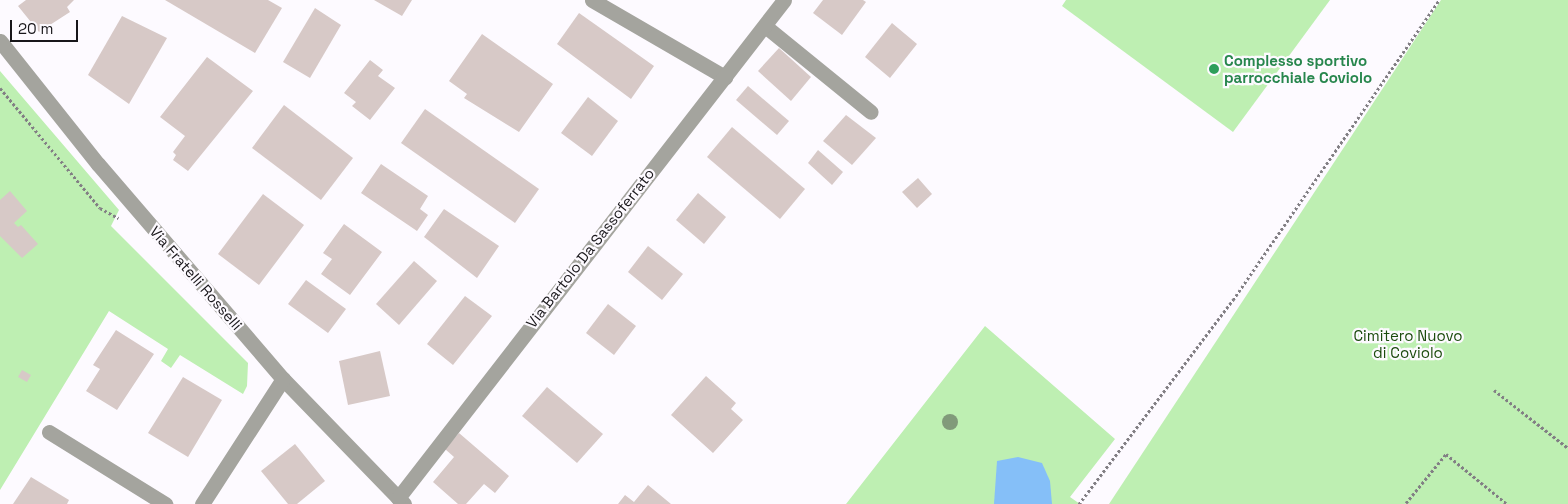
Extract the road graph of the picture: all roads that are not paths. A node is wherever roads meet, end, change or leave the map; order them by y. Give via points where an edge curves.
1 (592, 0) edge
2 (784, 0) edge
3 (765, 26) junction
4 (0, 42) edge
5 (725, 78) junction
6 (872, 112) dead end
7 (283, 379) junction
8 (49, 432) dead end
9 (401, 501) edge
10 (165, 504) edge
11 (202, 504) edge

1 - 5 street
2 - 3 street, Via Bartolo Da Sassoferrato
3 - 5 street, Via Bartolo Da Sassoferrato
3 - 6 street
4 - 7 street, Via Fratelli Rosselli via 98,164
5 - 9 street, Via Bartolo Da Sassoferrato via 474,394
7 - 9 street, Via Fratelli Rosselli
7 - 11 street
8 - 10 street

